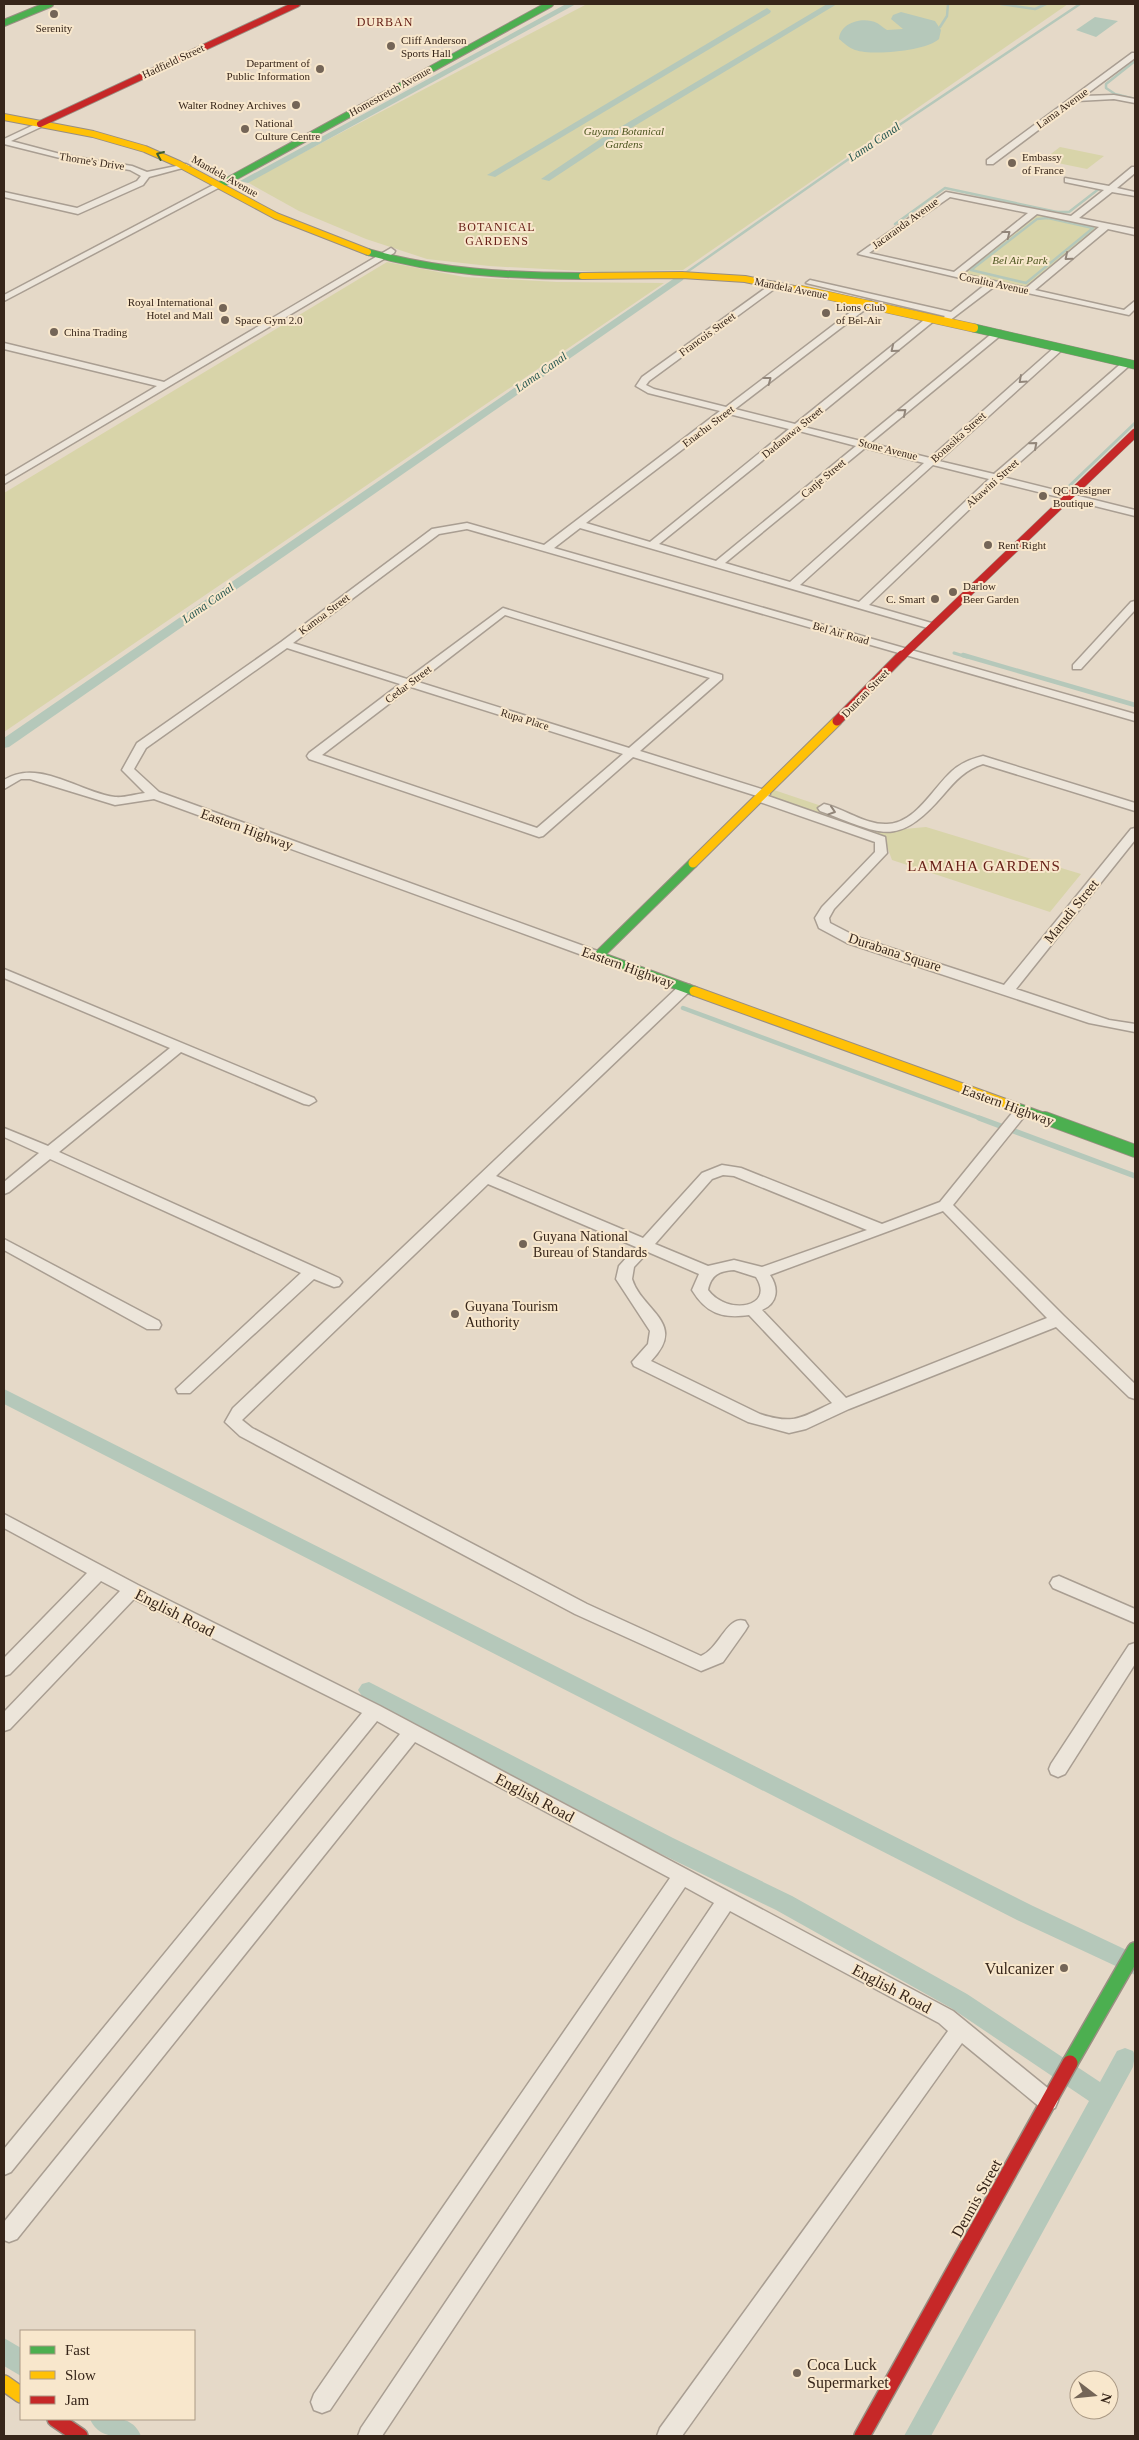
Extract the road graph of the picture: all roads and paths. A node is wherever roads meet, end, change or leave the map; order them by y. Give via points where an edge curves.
1 (50, 4) edge
2 (297, 4) edge
3 (550, 4) edge
4 (4, 23) edge
5 (1135, 55) edge
6 (1098, 82) junction
7 (1114, 97) junction
8 (1074, 99) junction
9 (1135, 101) edge
10 (4, 110) edge
11 (4, 117) edge
12 (45, 121) junction
13 (4, 141) edge
14 (190, 162) junction
15 (990, 162) dead end
16 (1135, 169) edge
17 (217, 170) dead end
18 (146, 175) junction
19 (231, 179) junction
20 (1068, 180) dead end
21 (220, 185) junction
22 (1111, 189) junction
23 (1135, 194) edge
24 (4, 195) edge
25 (1036, 211) junction
26 (1069, 218) junction
27 (1106, 226) junction
28 (1135, 232) edge
29 (387, 253) junction
30 (862, 254) joint
31 (955, 275) junction
32 (810, 283) dead end
33 (777, 284) junction
34 (992, 284) junction
35 (1028, 291) junction
36 (4, 298) edge
37 (868, 304) junction
38 (1135, 304) edge
39 (932, 318) junction
40 (949, 318) junction
41 (998, 333) junction
42 (4, 346) edge
43 (1059, 348) junction
44 (1131, 364) edge
45 (165, 385) junction
46 (641, 386) joint
47 (730, 410) junction
48 (799, 426) junction
49 (1135, 433) edge
50 (865, 443) junction
51 (932, 460) junction
52 (997, 477) junction
53 (4, 481) edge
54 (1070, 496) junction
55 (1135, 512) edge
56 (577, 524) junction
57 (651, 546) junction
58 (547, 548) junction
59 (717, 565) junction
60 (791, 587) junction
61 (1135, 604) edge
62 (860, 606) junction
63 (928, 629) junction
64 (285, 644) junction
65 (905, 652) junction
66 (1077, 667) dead end
67 (409, 683) junction
68 (1135, 718) edge
69 (631, 752) junction
70 (128, 770) joint
71 (4, 785) edge
72 (765, 794) junction
73 (155, 795) junction
74 (1135, 807) edge
75 (1135, 832) edge
76 (881, 833) junction
77 (598, 956) junction
78 (4, 973) edge
79 (685, 988) junction
80 (1007, 991) junction
81 (1135, 1028) edge
82 (179, 1046) junction
83 (309, 1101) dead end
84 (1022, 1110) junction
85 (4, 1132) edge
86 (1135, 1151) edge
87 (47, 1152) junction
88 (487, 1178) junction
89 (4, 1189) edge
90 (945, 1205) junction
91 (882, 1230) junction
92 (4, 1244) edge
93 (644, 1245) junction
94 (312, 1272) junction
95 (709, 1272) junction
96 (761, 1273) junction
97 (334, 1282) dead end
98 (752, 1309) junction
99 (1058, 1320) junction
100 (153, 1325) dead end
101 (184, 1389) dead end
102 (1135, 1393) edge
103 (843, 1405) junction
104 (4, 1520) edge
105 (98, 1572) junction
106 (1059, 1583) dead end
107 (132, 1590) junction
108 (1135, 1616) edge
109 (739, 1626) dead end
110 (1135, 1650) edge
111 (4, 1669) edge
112 (374, 1711) junction
113 (4, 1724) edge
114 (412, 1732) junction
115 (1058, 1769) dead end
116 (682, 1876) junction
117 (727, 1900) junction
118 (1135, 1950) edge
119 (960, 2030) junction
120 (1048, 2101) junction
121 (4, 2165) edge
122 (9, 2232) dead end
123 (4, 2383) edge
124 (20, 2394) edge
125 (322, 2402) dead end
126 (56, 2420) edge
127 (80, 2436) edge
128 (369, 2436) edge
129 (668, 2436) edge
130 (862, 2436) edge

1 - 4 main road
2 - 12 main road, Hadfield Street
3 - 19 main road, Homestretch Avenue
5 - 6 street, Lama Avenue
6 - 7 street via 1105,92
6 - 8 street, Lama Avenue
7 - 8 street
7 - 9 street
8 - 15 street, Lama Avenue
10 - 12 main road, Mandela Avenue
11 - 12 main road, Mandela Avenue
12 - 13 street, Hadfield Street
12 - 14 main road, Mandela Avenue via 118,132 156,143
13 - 18 street, Thorne's Drive via 64,157 132,168
14 - 18 street
14 - 21 main road, Mandela Avenue
16 - 22 street
17 - 19 main road, Mandela Avenue
18 - 24 street, Thorne's Drive via 140,183 78,211
19 - 21 main road, Homestretch Avenue
19 - 29 main road, Mandela Avenue via 286,210
20 - 22 street
21 - 29 main road, Mandela Avenue via 276,216 333,240
21 - 36 street
22 - 23 street
22 - 26 street
25 - 26 street
25 - 30 street, Jacaranda Avenue via 949,194
31 -> 25 street
26 - 27 street
27 - 28 street
27 -> 35 street
29 - 33 main road, Mandela Avenue via 439,267 494,275 554,278 704,276
29 - 45 street
30 - 31 street, Coralita Avenue
31 - 34 street, Coralita Avenue
32 - 40 street
33 - 37 main road, Mandela Avenue
33 - 46 street, Francois Street via 645,378
34 - 35 street, Coralita Avenue
34 - 40 street
35 - 38 street, Coralita Avenue via 1126,313
37 - 39 main road, Mandela Avenue
47 -> 37 street, Enachu Street
39 - 40 main road, Mandela Avenue
39 -> 48 street, Dadanawa Street
40 - 41 main road, Mandela Avenue
41 - 43 main road, Mandela Avenue
50 -> 41 street, Canje Street
42 - 45 street
43 - 44 main road, Mandela Avenue
43 -> 51 street, Bonasika Street
52 -> 44 street, Akawini Street
45 - 53 street
46 - 47 street, Stone Avenue
47 - 48 street, Stone Avenue
47 - 56 street, Enachu Street
48 - 50 street, Stone Avenue
48 - 57 street, Dadanawa Street
49 - 54 main road, Duncan Street
50 - 51 street, Stone Avenue
50 - 59 street, Canje Street
51 - 52 street, Stone Avenue
51 - 60 street, Bonasika Street
52 - 54 street, Stone Avenue
52 - 62 street, Akawini Street
54 - 55 street, Stone Avenue
54 - 63 main road, Duncan Street
56 - 57 street
56 - 58 street, Enachu Street
57 - 59 street
58 - 64 street, Kamoa Street via 466,526 436,531
58 - 65 street, Bel Air Road
59 - 60 street
60 - 62 street
61 - 66 street
62 - 63 street
63 - 65 main road, Duncan Street
64 - 67 street, Rupa Place
64 - 70 street, Kamoa Street via 140,746
65 - 68 street, Bel Air Road
65 - 72 main road, Duncan Street
67 - 69 street, Rupa Place
67 - 69 street, Cedar Street via 503,612 718,677
67 - 69 street, Cedar Street via 313,756 539,833
69 - 72 street, Rupa Place
70 - 73 street, Eastern Highway
71 - 73 street via 18,776 32,775 115,801
72 - 76 street
72 - 77 main road, Duncan Street
73 - 77 street, Eastern Highway
74 - 76 street via 984,760 968,763 962,768 910,822
75 - 80 street, Marudi Street
76 - 80 street, Durabana Square via 882,853 828,907 822,918 824,925 852,940
77 - 79 main road, Eastern Highway
78 - 82 street
79 - 84 main road, Eastern Highway
79 - 88 street
80 - 81 street, Durabana Square
82 - 83 street
82 - 87 street
84 - 86 main road, Eastern Highway
84 - 90 street
85 - 87 street
87 - 89 street
87 - 94 street
88 - 93 street
88 - 109 street via 238,1412 233,1422 246,1432 581,1609 701,1664 717,1657
90 - 91 street
90 - 99 street
91 - 93 street via 743,1173 722,1170 708,1176
91 - 96 street
92 - 100 street
93 - 95 street
93 - 103 street via 627,1266 624,1279 658,1331 656,1344 640,1362 754,1418 775,1425 800,1425
94 - 97 street
94 - 101 street
95 - 96 street via 735,1264
95 - 98 street via 700,1290 708,1302 723,1310 743,1312
96 - 98 street via 769,1282 770,1293 764,1302
98 - 103 street
99 - 102 street
99 - 103 street
104 - 105 street, English Road
105 - 107 street, English Road
105 - 111 street
106 - 108 street
107 - 112 street, English Road
107 - 113 street
110 - 115 street
112 - 114 street, English Road
112 - 121 street
114 - 116 street, English Road
114 - 122 street
116 - 117 street, English Road
116 - 125 street
117 - 119 street, English Road via 946,2017
117 - 128 street
118 - 120 main road, Dennis Street
119 - 120 street, English Road
119 - 129 street
120 - 130 main road, Dennis Street
123 - 124 main road
126 - 127 main road

